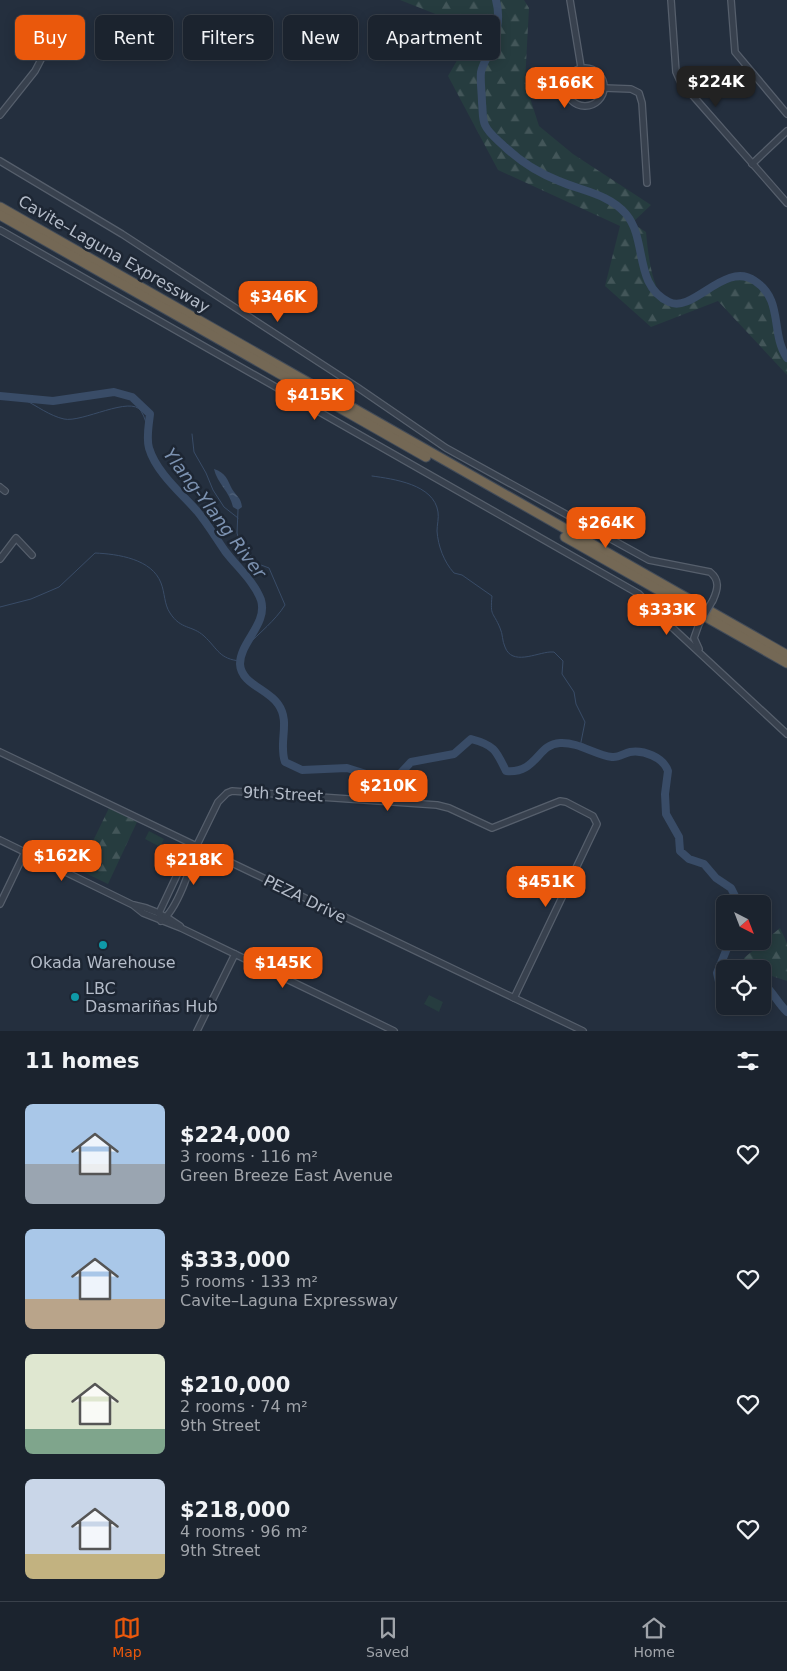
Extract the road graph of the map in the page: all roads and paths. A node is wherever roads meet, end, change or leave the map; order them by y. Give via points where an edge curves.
1 (570, 0) edge
2 (671, 0) edge
3 (731, 0) edge
4 (41, 60) edge
5 (582, 67) junction
6 (604, 88) junction
7 (787, 114) edge
8 (0, 115) edge
9 (787, 131) edge
10 (0, 161) edge
11 (752, 164) junction
12 (647, 183) dead end
13 (787, 203) edge
14 (0, 207) edge
15 (0, 215) edge
16 (0, 230) edge
17 (32, 555) dead end
18 (0, 559) edge
19 (787, 655) edge
20 (710, 662) junction
21 (787, 663) edge
22 (787, 734) edge
23 (0, 752) edge
24 (0, 840) edge
25 (196, 847) junction
26 (25, 852) junction
27 (0, 904) edge
28 (133, 905) junction
29 (159, 913) junction
30 (168, 917) junction
31 (162, 921) junction
32 (182, 928) junction
33 (235, 954) junction
34 (514, 998) junction
35 (386, 1029) edge
36 (197, 1031) edge
37 (394, 1031) edge
38 (583, 1031) edge

1 - 5 street
2 - 11 street via 676,72 680,81
3 - 7 street via 735,52
4 - 8 street
5 - 6 street via 598,72
5 - 6 street via 570,74 567,80 565,86 569,99 587,106 599,100
6 - 12 street via 631,89 639,93
9 - 11 street
10 - 20 street, bridge via 147,250 446,448 649,560 710,572 718,585 694,641
11 - 13 street
14 - 19 highway, Cavite–Laguna Expressway
15 - 21 highway, Cavite–Laguna Expressway
16 - 20 street via 639,594
17 - 18 street via 16,538
20 - 22 street
23 - 25 street, PEZA Drive
24 - 26 street
25 - 29 street, 9th Street via 185,858
25 - 30 street, 9th Street via 193,862
25 - 34 street, PEZA Drive
25 - 34 street, 9th Street via 218,802 226,793 232,792 437,805 492,828 560,801 566,802 596,820 597,824
26 - 27 street
26 - 28 street
28 - 29 street
28 - 31 street
29 - 30 street
29 - 31 street
30 - 31 street
30 - 32 street
31 - 32 street
32 - 33 street
33 - 35 street
33 - 36 street
34 - 38 street, PEZA Drive
35 - 37 street

